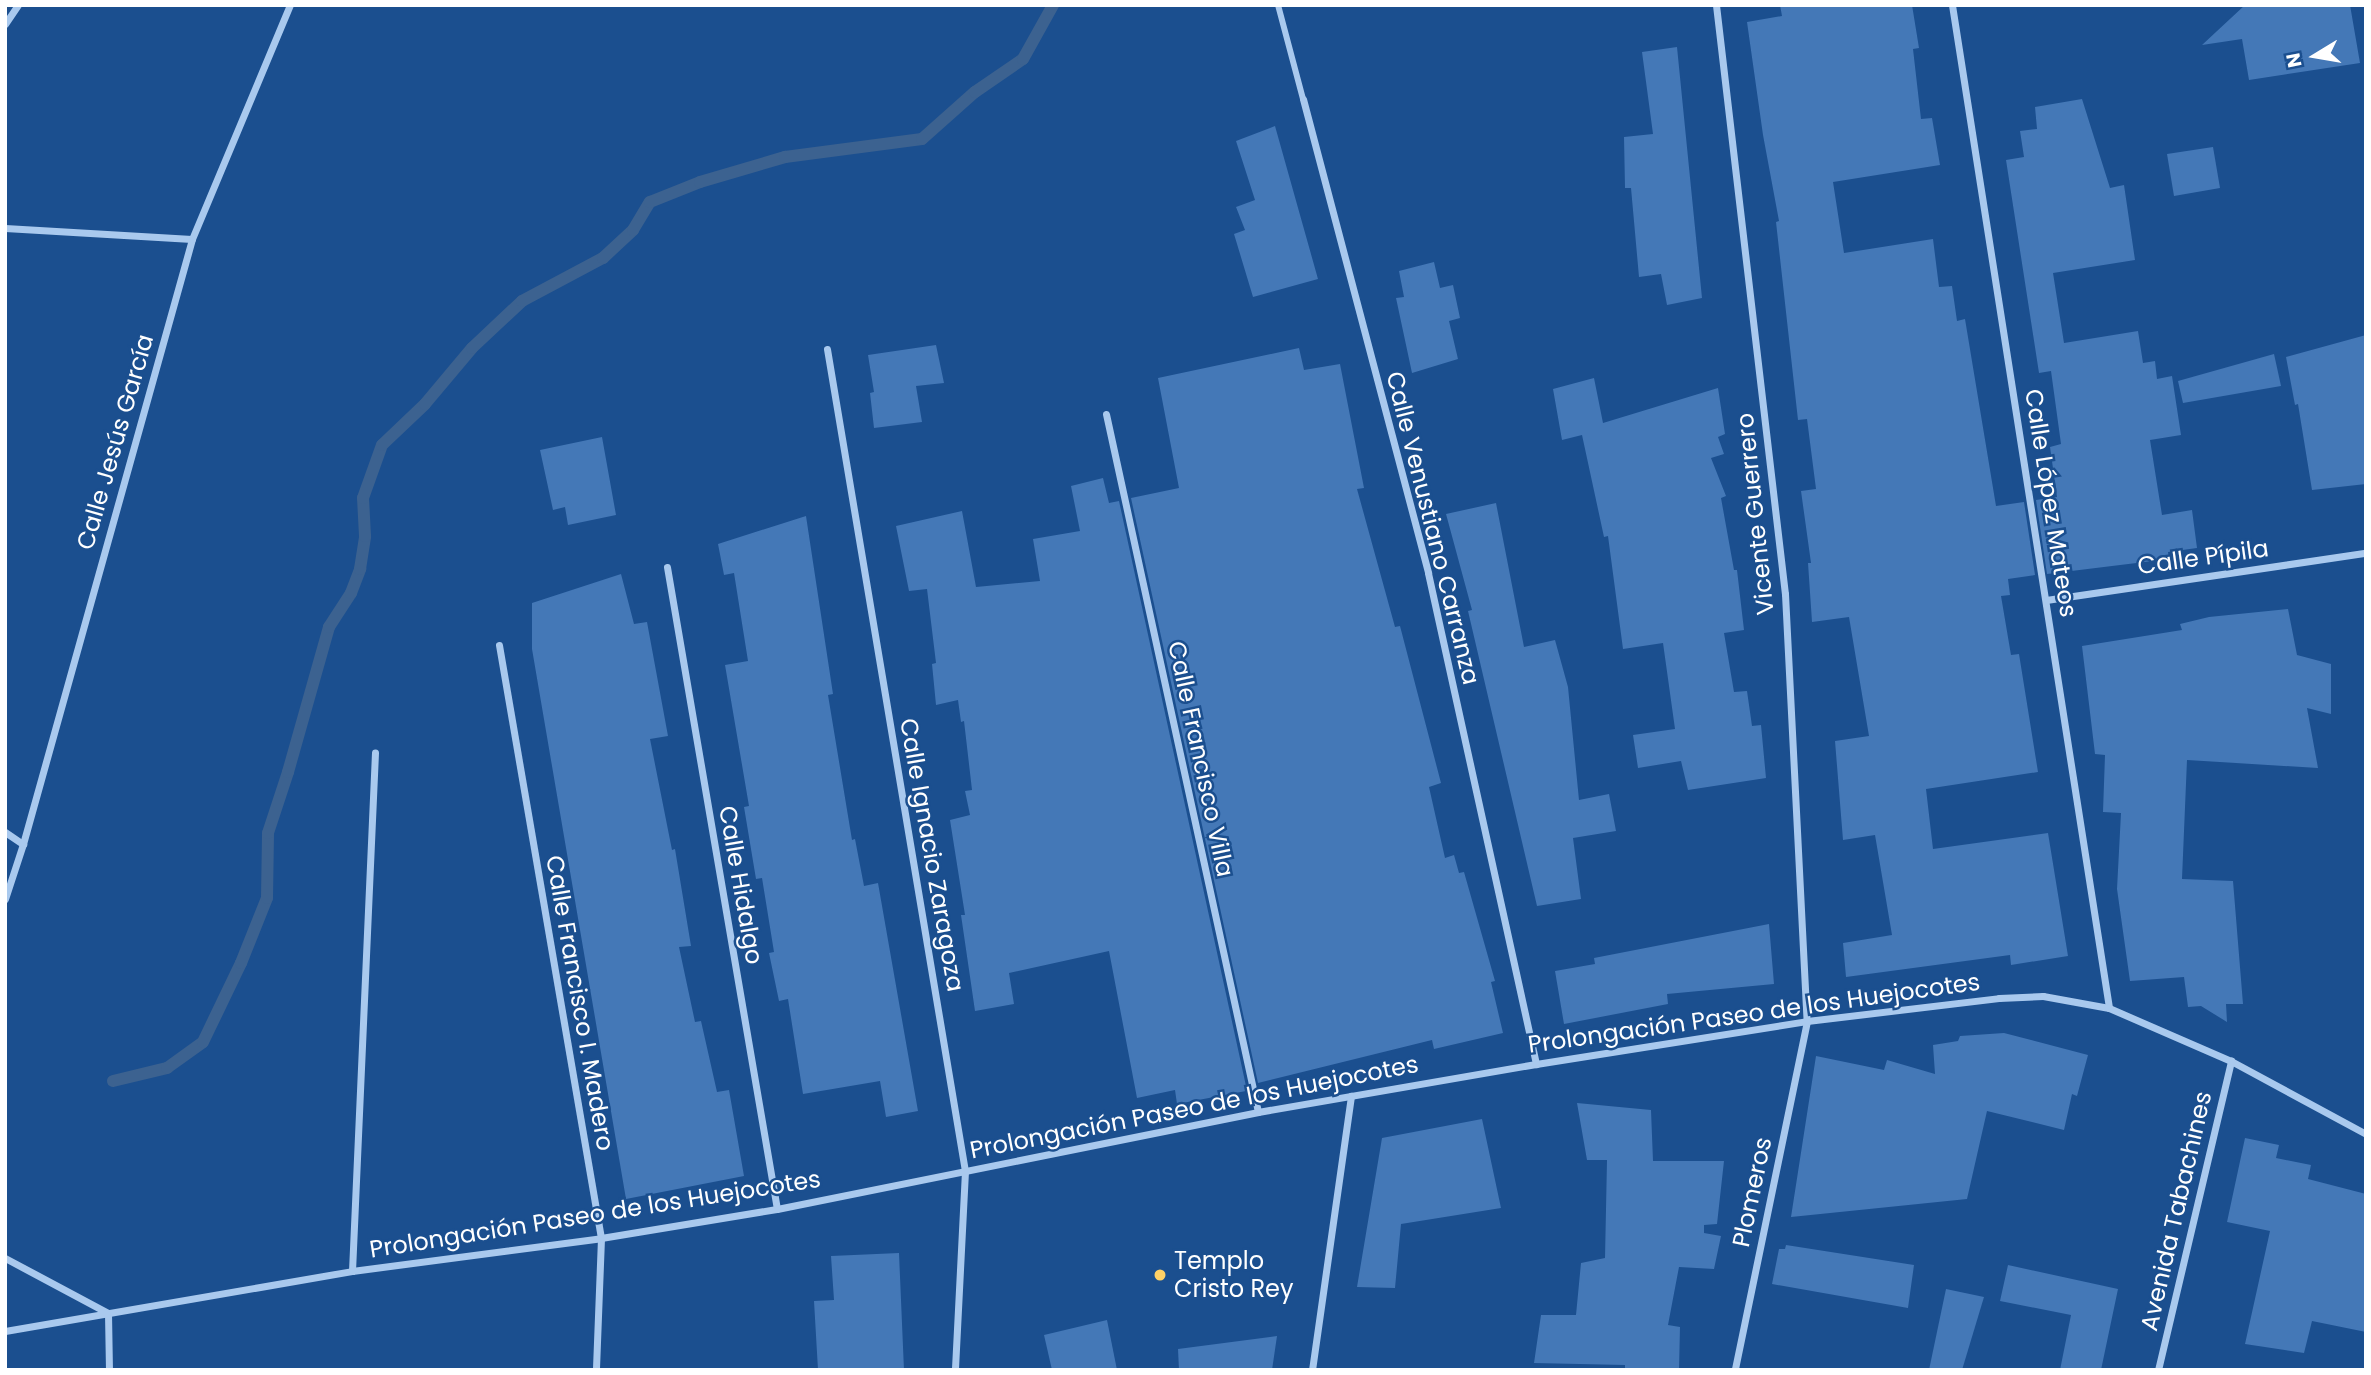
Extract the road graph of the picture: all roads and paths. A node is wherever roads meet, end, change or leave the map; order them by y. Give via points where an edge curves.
1 (18, 5) edge
2 (290, 5) edge
3 (1278, 5) edge
4 (1716, 5) edge
5 (1952, 5) edge
6 (5, 24) edge
7 (1303, 99) joint
8 (5, 228) edge
9 (192, 239) junction
10 (828, 349) dead end
11 (1106, 414) dead end
12 (2366, 553) edge
13 (667, 567) dead end
14 (2046, 600) junction
15 (499, 645) dead end
16 (375, 753) dead end
17 (5, 832) edge
18 (23, 844) junction
19 (5, 899) edge
20 (2109, 1008) junction
21 (1807, 1021) junction
22 (2231, 1061) junction
23 (1536, 1063) junction
24 (1351, 1096) junction
25 (1258, 1112) junction
26 (2366, 1135) edge
27 (965, 1171) junction
28 (777, 1209) junction
29 (601, 1238) junction
30 (5, 1258) edge
31 (352, 1270) junction
32 (108, 1313) junction
33 (5, 1331) edge
34 (109, 1370) edge
35 (596, 1370) edge
36 (954, 1370) edge
37 (1312, 1370) edge
38 (1735, 1370) edge
39 (2158, 1370) edge

1 - 6 street
2 - 9 street, Calle Jesús García
3 - 7 street, Calle Venustiano Carranza
4 - 21 street, Vicente Guerrero via 1785,594
5 - 14 street, Calle López Mateos
7 - 23 street, Calle Venustiano Carranza via 1428,573
8 - 9 street
9 - 18 street, Calle Jesús García
10 - 27 street, Calle Ignacio Zaragoza
11 - 25 street, Calle Francisco Villa
12 - 14 street, Calle Pípila
13 - 28 street, Calle Hidalgo
14 - 20 street, Calle López Mateos
15 - 29 street, Calle Francisco I. Madero
16 - 31 street
17 - 18 street
18 - 19 street, Calle Jesús García
20 - 21 street, Prolongación Paseo de los Huejocotes via 2043,996
20 - 22 street, Prolongación Paseo de los Huejocotes
21 - 23 street, Prolongación Paseo de los Huejocotes
21 - 38 street, Plomeros
22 - 26 street, Prolongación Paseo de los Huejocotes
22 - 39 street, Avenida Tabachines
23 - 24 street, Prolongación Paseo de los Huejocotes
24 - 25 street, Prolongación Paseo de los Huejocotes
24 - 37 street
25 - 27 street, Prolongación Paseo de los Huejocotes
27 - 28 street, Prolongación Paseo de los Huejocotes
27 - 36 street, Calle Ignacio Zaragoza
28 - 29 street, Prolongación Paseo de los Huejocotes
29 - 31 street, Prolongación Paseo de los Huejocotes
29 - 35 street, Calle Francisco I. Madero
30 - 32 street
31 - 32 street, Prolongación Paseo de los Huejocotes
32 - 33 street, Prolongación Paseo de los Huejocotes
32 - 34 street

